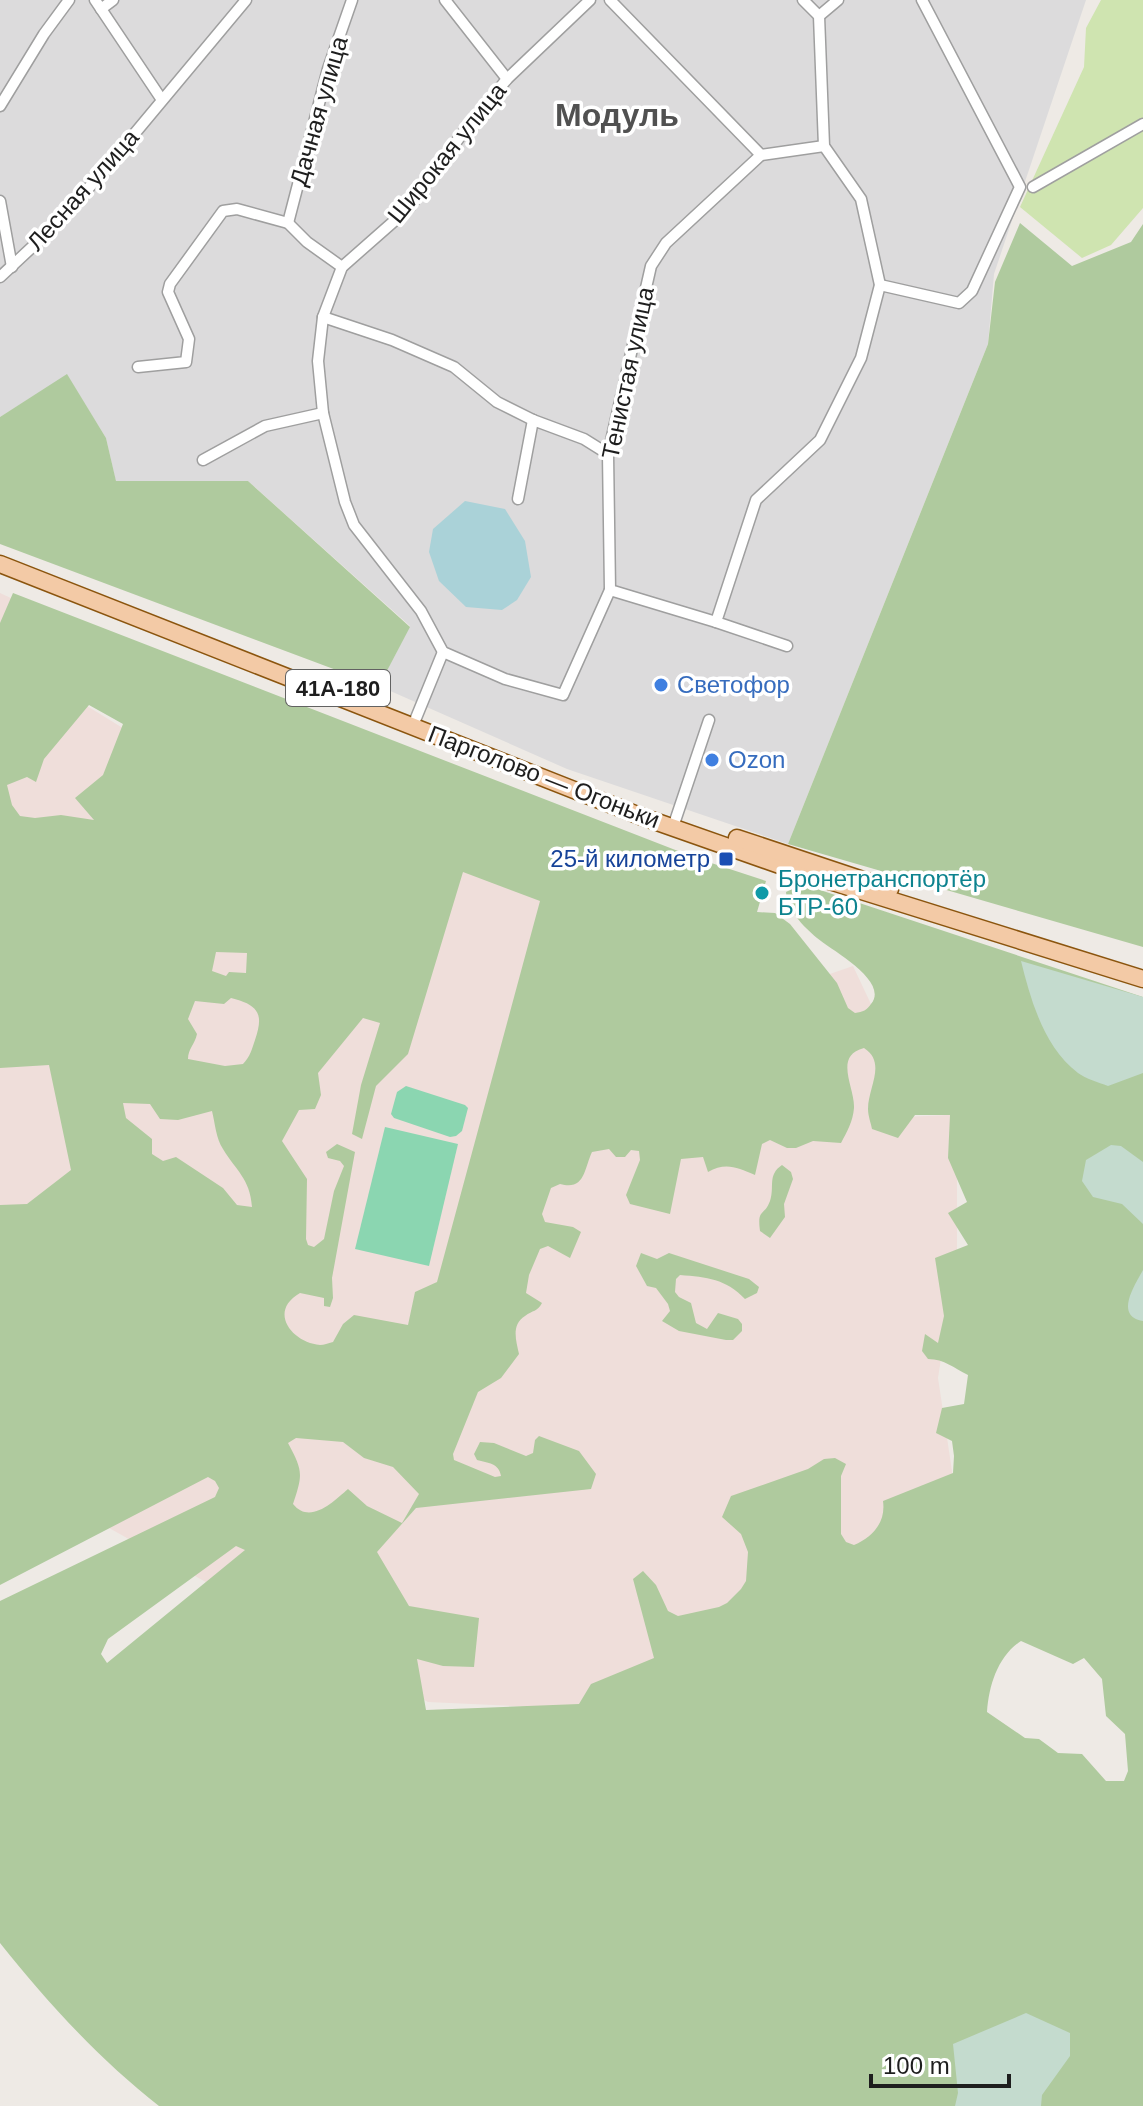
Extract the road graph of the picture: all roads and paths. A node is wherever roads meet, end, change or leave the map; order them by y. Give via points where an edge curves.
1 (69, 0) edge
2 (113, 0) edge
3 (246, 0) edge
4 (352, 0) edge
5 (445, 0) edge
6 (590, 0) edge
7 (610, 0) edge
8 (803, 0) edge
9 (838, 0) edge
10 (922, 0) edge
11 (98, 4) edge
12 (819, 16) junction
13 (507, 79) junction
14 (162, 100) junction
15 (0, 106) edge
16 (1143, 124) edge
17 (824, 146) junction
18 (761, 155) junction
19 (1033, 187) dead end
20 (0, 201) edge
21 (288, 223) junction
22 (12, 267) junction
23 (342, 267) junction
24 (0, 277) edge
25 (880, 285) junction
26 (323, 317) junction
27 (138, 367) dead end
28 (323, 413) junction
29 (533, 420) junction
30 (608, 454) junction
31 (203, 460) dead end
32 (518, 499) dead end
33 (0, 557) edge
34 (0, 564) edge
35 (610, 590) junction
36 (716, 622) junction
37 (787, 646) dead end
38 (443, 652) junction
39 (416, 718) junction
40 (709, 720) dead end
41 (674, 822) junction
42 (1143, 969) edge
43 (1143, 979) edge

1 - 15 street
2 - 11 street
3 - 14 street, Лесная улица
4 - 21 street, Дачная улица via 328,69
5 - 13 street
6 - 13 street, Широкая улица
7 - 18 street
8 - 12 street
9 - 12 street
10 - 25 street via 1020,187 972,291 959,303
11 - 14 street
12 - 17 street
13 - 23 street, Широкая улица via 409,208
14 - 22 street, Лесная улица via 95,181
16 - 19 street
17 - 18 street
17 - 25 street via 861,199
18 - 30 street, Тенистая улица via 666,243 651,266
20 - 22 street
21 - 23 street
21 - 27 street via 237,209 223,211 168,292 189,339 186,362
22 - 24 street, Лесная улица
23 - 26 street, Широкая улица
25 - 36 street via 861,358 820,440 756,500
26 - 28 street, Широкая улица via 318,361
26 - 29 street via 454,367 497,402
28 - 31 street via 265,426
28 - 38 street, Широкая улица via 354,525 421,611
29 - 30 street
29 - 32 street
30 - 35 street, Тенистая улица
33 - 39 main road, Парголово — Огоньки / 41А-180
34 - 41 main road, Парголово — Огоньки / 41А-180 via 552,783
35 - 36 street
35 - 38 street via 563,695 505,679
36 - 37 street
38 - 39 street
39 - 41 main road, Парголово — Огоньки / 41А-180
40 - 41 street
41 - 42 main road, Парголово — Огоньки / 41А-180
41 - 43 main road, Парголово — Огоньки / 41А-180 via 788,868

